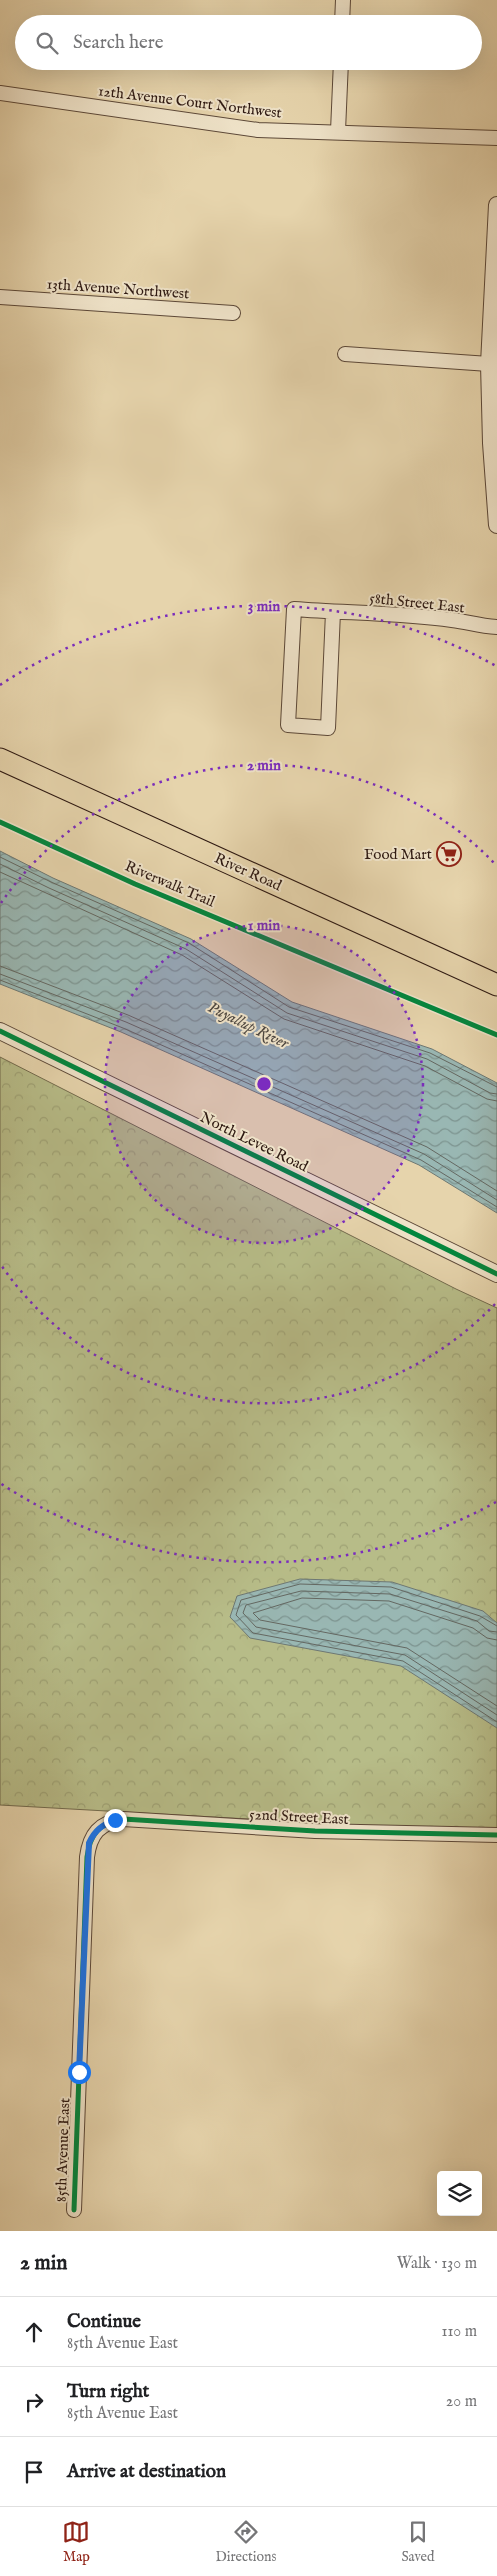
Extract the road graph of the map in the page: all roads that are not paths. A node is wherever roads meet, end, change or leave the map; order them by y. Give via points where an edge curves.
1 (343, 0) edge
2 (342, 15) edge
3 (340, 70) edge
4 (0, 93) edge
5 (338, 132) junction
6 (497, 138) edge
7 (497, 205) edge
8 (497, 229) edge
9 (0, 297) edge
10 (233, 313) dead end
11 (345, 354) dead end
12 (488, 364) junction
13 (497, 525) edge
14 (333, 612) junction
15 (497, 626) edge
16 (0, 759) edge
17 (497, 985) edge
18 (0, 1031) edge
19 (497, 1274) edge
20 (102, 1825) joint
21 (497, 1835) edge
22 (74, 2210) dead end

1 - 2 street
3 - 5 street
4 - 5 street, 12th Avenue Court Northwest via 258,130
5 - 6 street, 12th Avenue Court Northwest
7 - 8 street
8 - 12 street
9 - 10 street, 13th Avenue Northwest
11 - 12 street
12 - 13 street
14 - 14 street, 58th Street East via 328,728 288,725 294,610
14 - 15 street, 58th Street East
16 - 17 main road, River Road
18 - 19 street, North Levee Road
20 - 21 street, 52nd Street East via 123,1819 315,1831
20 - 22 street, 85th Avenue East via 93,1834 87,1857

